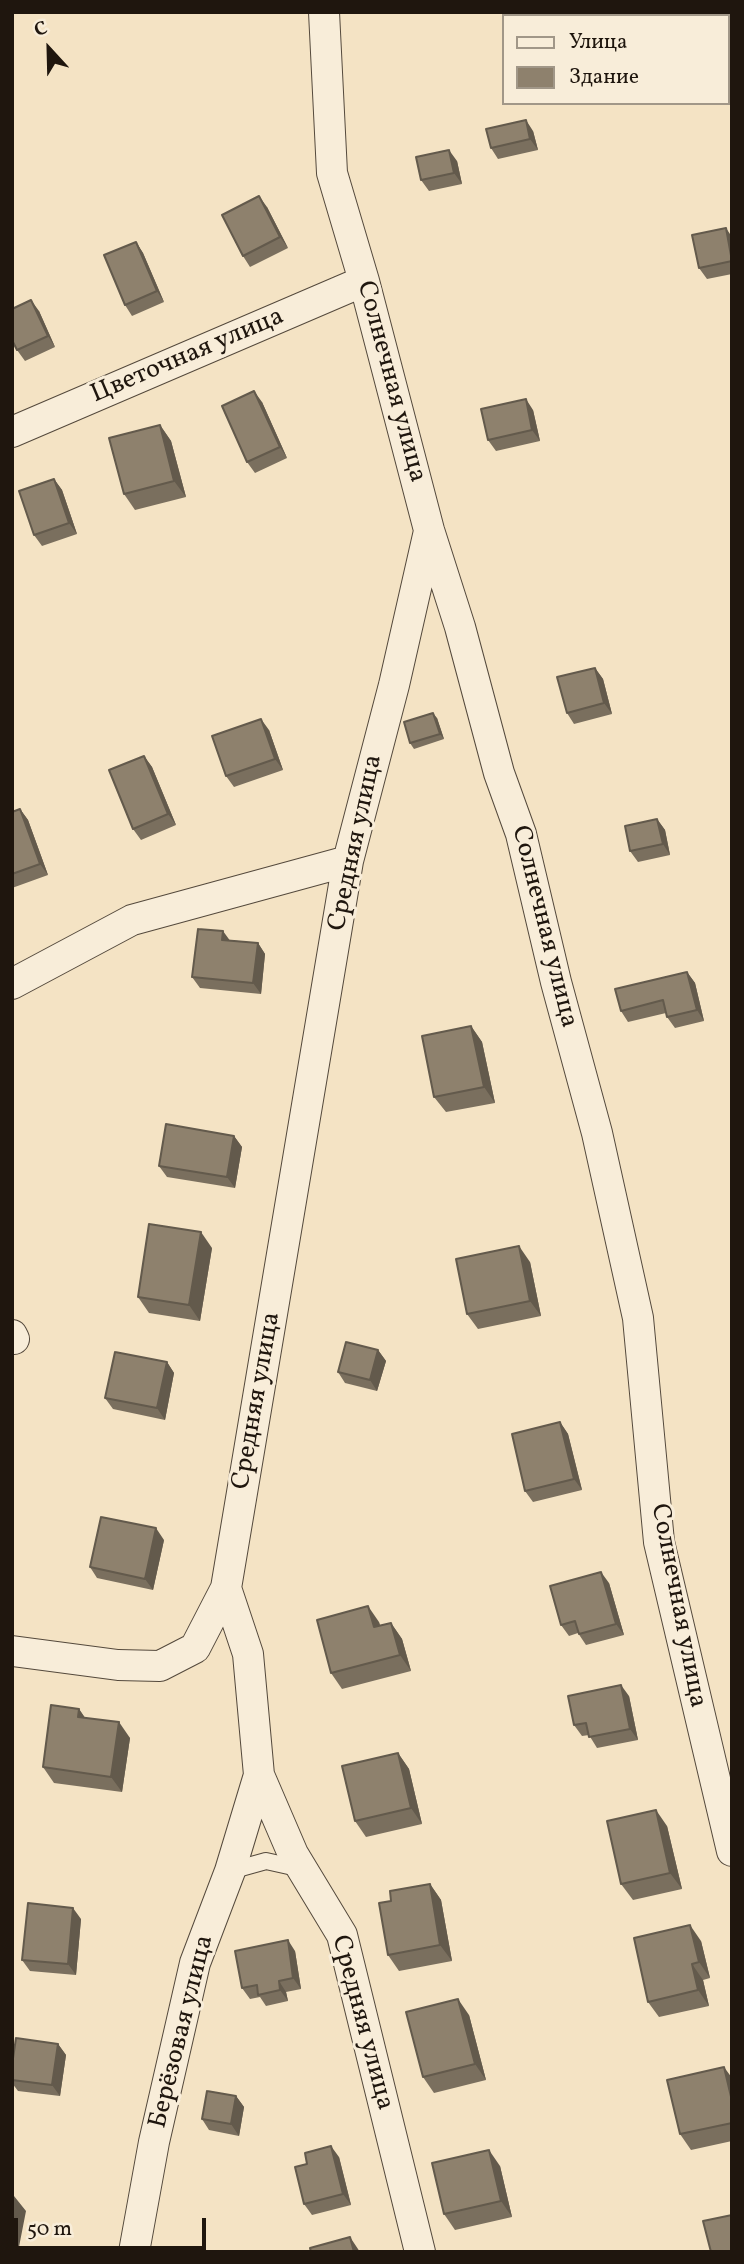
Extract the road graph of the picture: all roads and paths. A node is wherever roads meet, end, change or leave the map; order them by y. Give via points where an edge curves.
1 (324, 12) edge
2 (363, 281) junction
3 (12, 432) edge
4 (429, 530) junction
5 (348, 861) junction
6 (12, 984) edge
7 (226, 1588) junction
8 (12, 1651) edge
9 (259, 1776) junction
10 (732, 1851) edge
11 (302, 1869) junction
12 (230, 1871) junction
13 (134, 2252) edge
14 (420, 2252) edge

1 - 2 street, Солнечная улица via 332,173
2 - 3 street, Цветочная улица
2 - 4 street, Солнечная улица
4 - 5 street, Средняя улица
4 - 10 street, Солнечная улица via 521,834 597,1133 638,1318 659,1542
5 - 6 street via 132,920
5 - 7 street, Средняя улица
7 - 8 street via 195,1648 160,1666
7 - 9 street, Средняя улица via 248,1654
9 - 11 street, Средняя улица
9 - 12 street, Берёзовая улица
11 - 12 lane via 266,1861
11 - 14 street, Средняя улица via 342,1935
12 - 13 street, Берёзовая улица via 195,1963

